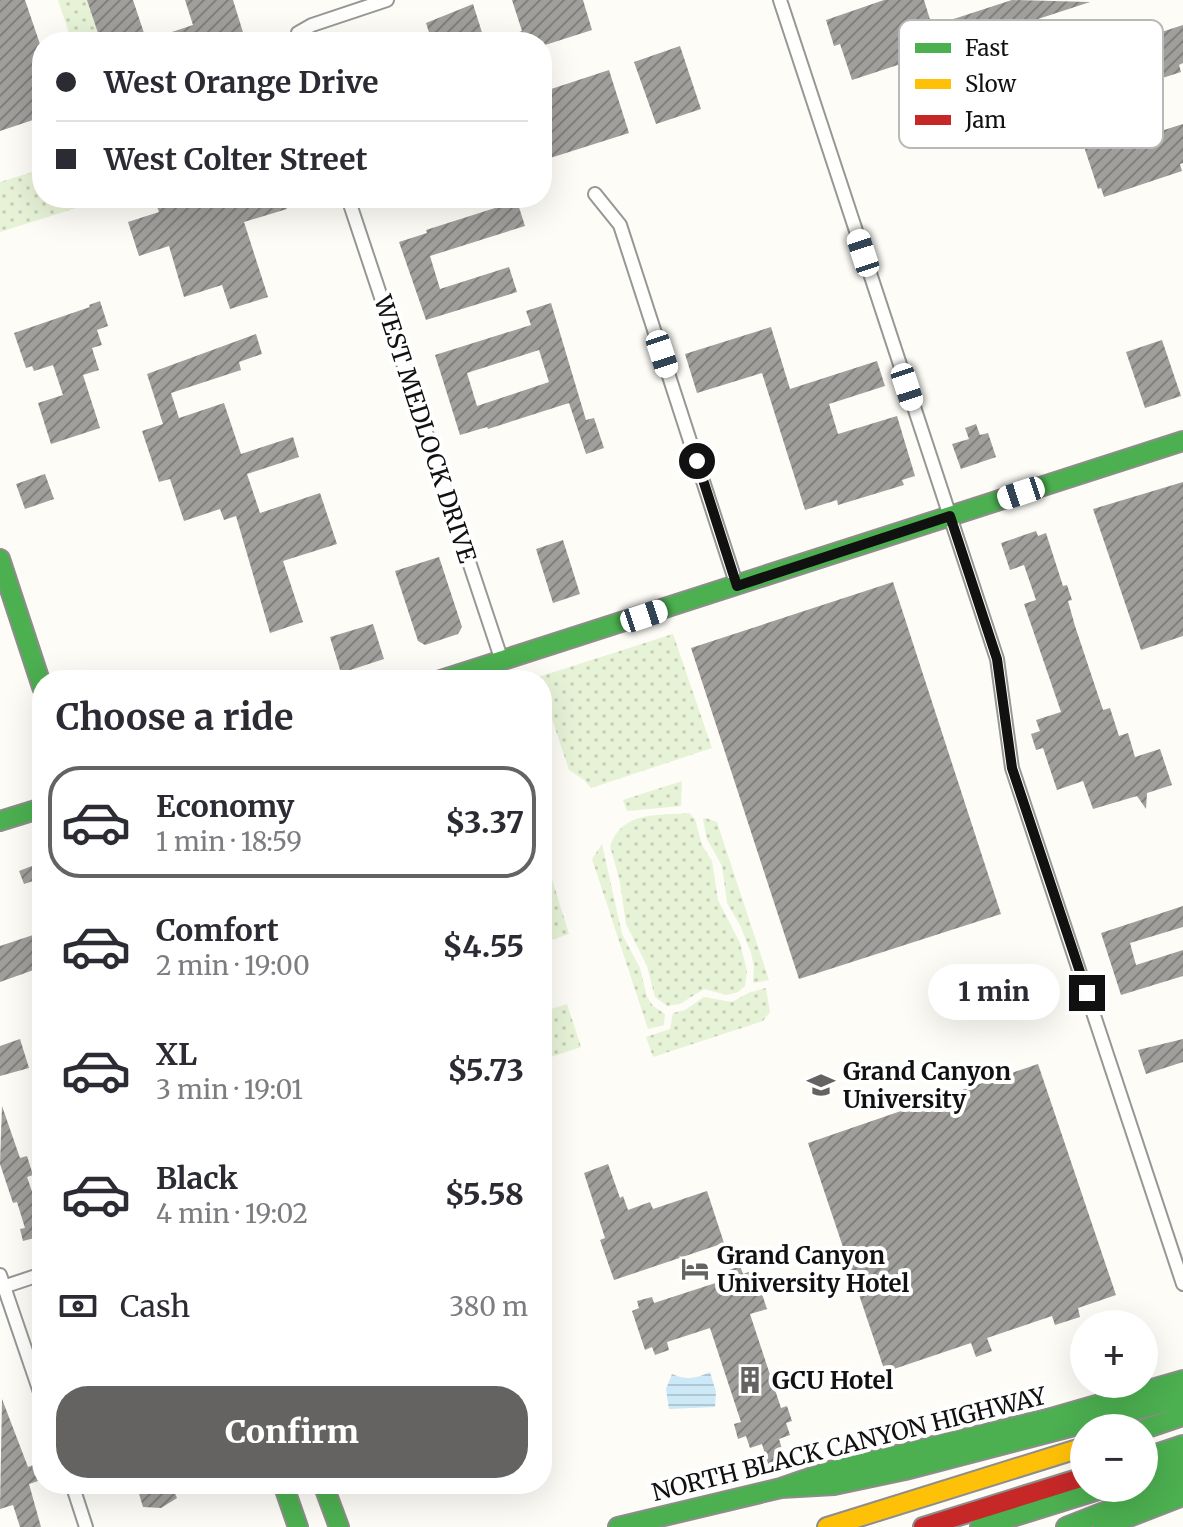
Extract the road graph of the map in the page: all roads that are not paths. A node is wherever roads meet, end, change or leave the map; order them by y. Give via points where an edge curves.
1 (387, 0) edge
2 (780, 0) edge
3 (304, 32) edge
4 (595, 194) dead end
5 (351, 208) edge
6 (1183, 441) edge
7 (950, 516) junction
8 (0, 559) edge
9 (737, 586) junction
10 (502, 661) junction
11 (36, 670) edge
12 (473, 670) edge
13 (32, 811) edge
14 (0, 821) edge
15 (32, 1276) edge
16 (1, 1283) edge
17 (1183, 1284) edge
18 (32, 1370) edge
19 (1183, 1380) edge
20 (1183, 1398) edge
21 (1183, 1416) edge
22 (1158, 1424) edge
23 (1183, 1431) edge
24 (1158, 1439) edge
25 (1183, 1445) edge
26 (1070, 1451) edge
27 (1158, 1453) edge
28 (1183, 1464) edge
29 (1070, 1467) edge
30 (1158, 1472) edge
31 (1070, 1481) edge
32 (1183, 1481) edge
33 (781, 1488) junction
34 (75, 1494) edge
35 (286, 1494) edge
36 (327, 1494) edge
37 (1183, 1496) edge
38 (1070, 1499) edge
39 (86, 1527) edge
40 (298, 1527) edge
41 (339, 1527) edge
42 (618, 1527) edge
43 (827, 1527) edge
44 (882, 1527) edge
45 (923, 1527) edge
46 (980, 1527) edge
47 (1066, 1527) edge
48 (1103, 1527) edge

1 - 3 street
2 - 7 street
4 - 9 street via 620,225
5 - 10 street, WEST MEDLOCK DRIVE
6 - 7 main road
7 - 9 main road
7 - 17 street via 997,659 1012,768
8 - 11 main road
9 - 10 main road
10 - 12 main road
13 - 14 main road
15 - 16 street
16 - 18 street
19 - 33 main road, NORTH BLACK CANYON HIGHWAY
20 - 33 main road via 905,1470 834,1485
21 - 22 main road
23 - 24 main road
25 - 27 main road
26 - 43 main road
28 - 30 main road
29 - 44 main road
31 - 45 main road
32 - 47 main road
33 - 42 main road, NORTH BLACK CANYON HIGHWAY
34 - 39 street
35 - 40 main road
36 - 41 main road
37 - 48 main road
38 - 46 main road

